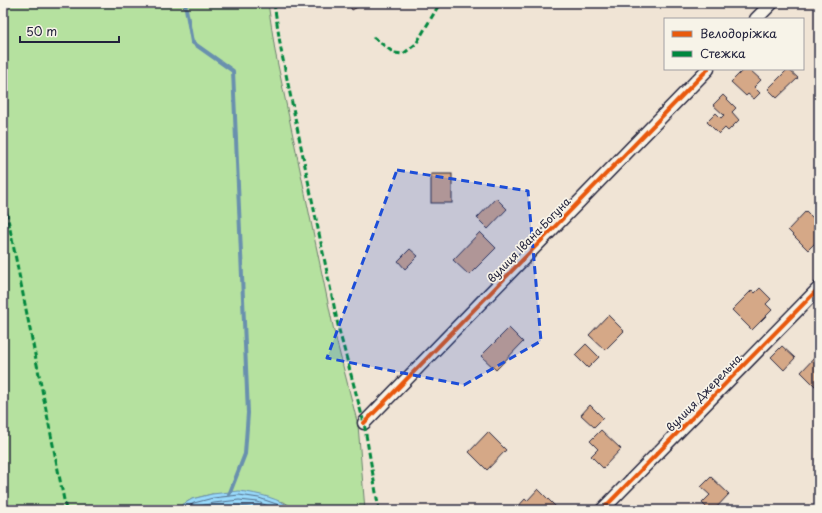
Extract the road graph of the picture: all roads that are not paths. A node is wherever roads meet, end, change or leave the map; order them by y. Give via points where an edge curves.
1 (772, 3) edge
2 (757, 18) edge
3 (707, 70) edge
4 (819, 288) edge
5 (364, 423) dead end
6 (602, 510) edge

1 - 2 street
3 - 5 street, вулиця Івана Богуна
4 - 6 street, вулиця Джерельна

